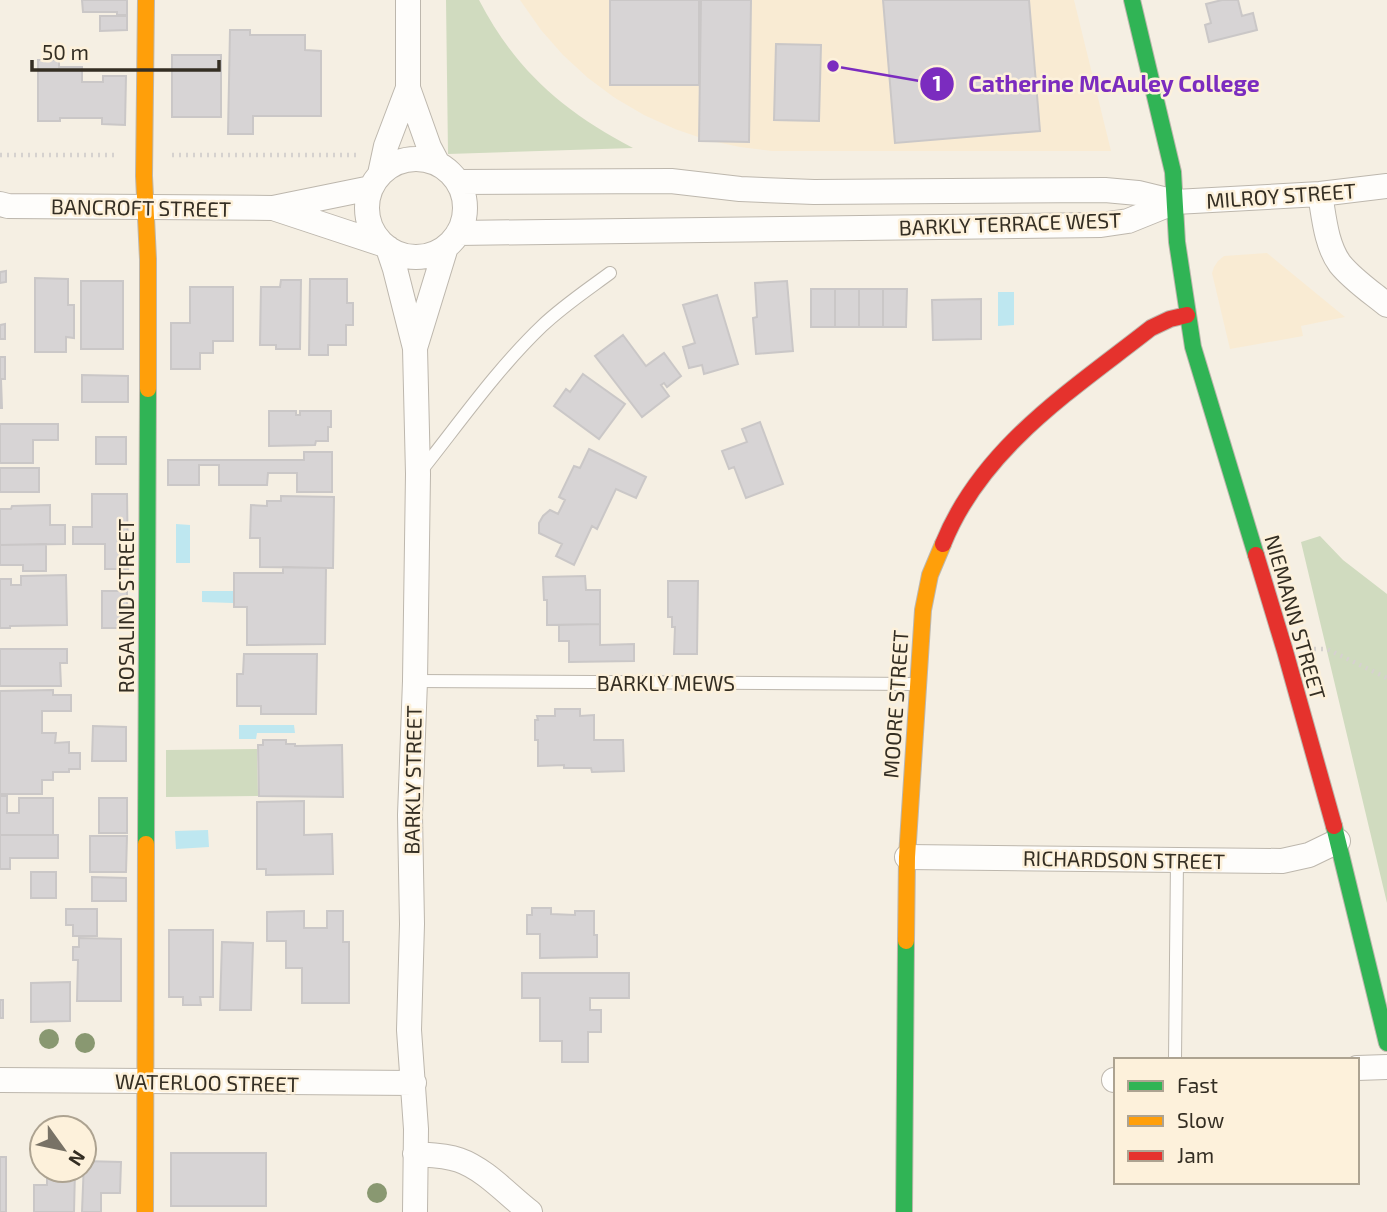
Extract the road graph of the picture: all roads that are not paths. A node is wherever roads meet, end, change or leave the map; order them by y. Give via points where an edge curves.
1 (146, 0) edge
2 (408, 0) edge
3 (1132, 0) edge
4 (408, 88) junction
5 (438, 164) junction
6 (372, 172) junction
7 (458, 182) junction
8 (1387, 186) edge
9 (1320, 194) junction
10 (1175, 202) junction
11 (3, 206) edge
12 (147, 208) junction
13 (273, 208) junction
14 (452, 240) junction
15 (385, 246) junction
16 (610, 273) dead end
17 (1387, 305) edge
18 (1187, 315) junction
19 (415, 348) junction
20 (418, 474) junction
21 (415, 681) junction
22 (918, 684) junction
23 (1338, 841) junction
24 (907, 857) junction
25 (1177, 860) junction
26 (1387, 1043) edge
27 (1175, 1058) edge
28 (1387, 1067) edge
29 (1359, 1068) edge
30 (0, 1080) edge
31 (145, 1081) junction
32 (414, 1083) junction
33 (415, 1154) junction
34 (145, 1212) edge
35 (415, 1212) edge
36 (530, 1212) edge
37 (904, 1212) edge

1 - 12 street, ROSALIND STREET
2 - 4 street
3 - 10 street, NIEMANN STREET via 1173,172
4 - 5 street
4 - 6 street
5 - 6 street via 408,159
5 - 7 street
6 - 13 street, BANCROFT STREET
6 - 15 street via 368,217
7 - 10 street, BARKLY TERRACE WEST via 671,181 814,192 1105,190
7 - 14 street via 465,207
8 - 9 street, MILROY STREET
9 - 10 street, MILROY STREET
9 - 17 street via 1329,242 1340,264
10 - 14 street, BARKLY TERRACE WEST via 1128,221 1101,225
10 - 18 street, NIEMANN STREET
11 - 12 street, BANCROFT STREET
12 - 13 street, BANCROFT STREET
12 - 31 street, ROSALIND STREET
13 - 15 street, BANCROFT STREET
14 - 15 street via 432,254 417,257
14 - 19 street, BARKLY STREET
15 - 19 street, BARKLY STREET
16 - 20 lane via 555,314 524,345
18 - 22 street, MOORE STREET via 1151,328 1032,421 967,495 930,575
18 - 23 street, NIEMANN STREET
19 - 20 street, BARKLY STREET
20 - 21 street, BARKLY STREET
21 - 22 lane, BARKLY MEWS
21 - 32 street, BARKLY STREET via 409,1030
22 - 24 street, MOORE STREET
23 - 25 street, RICHARDSON STREET via 1282,861
23 - 26 street, NIEMANN STREET
24 - 25 street, RICHARDSON STREET
24 - 37 street, MOORE STREET
25 - 27 lane
28 - 29 street
30 - 31 street, WATERLOO STREET
31 - 32 street, WATERLOO STREET
31 - 34 street, ROSALIND STREET
32 - 33 street, BARKLY STREET
33 - 35 street, BARKLY STREET
33 - 36 street via 460,1160 481,1171

